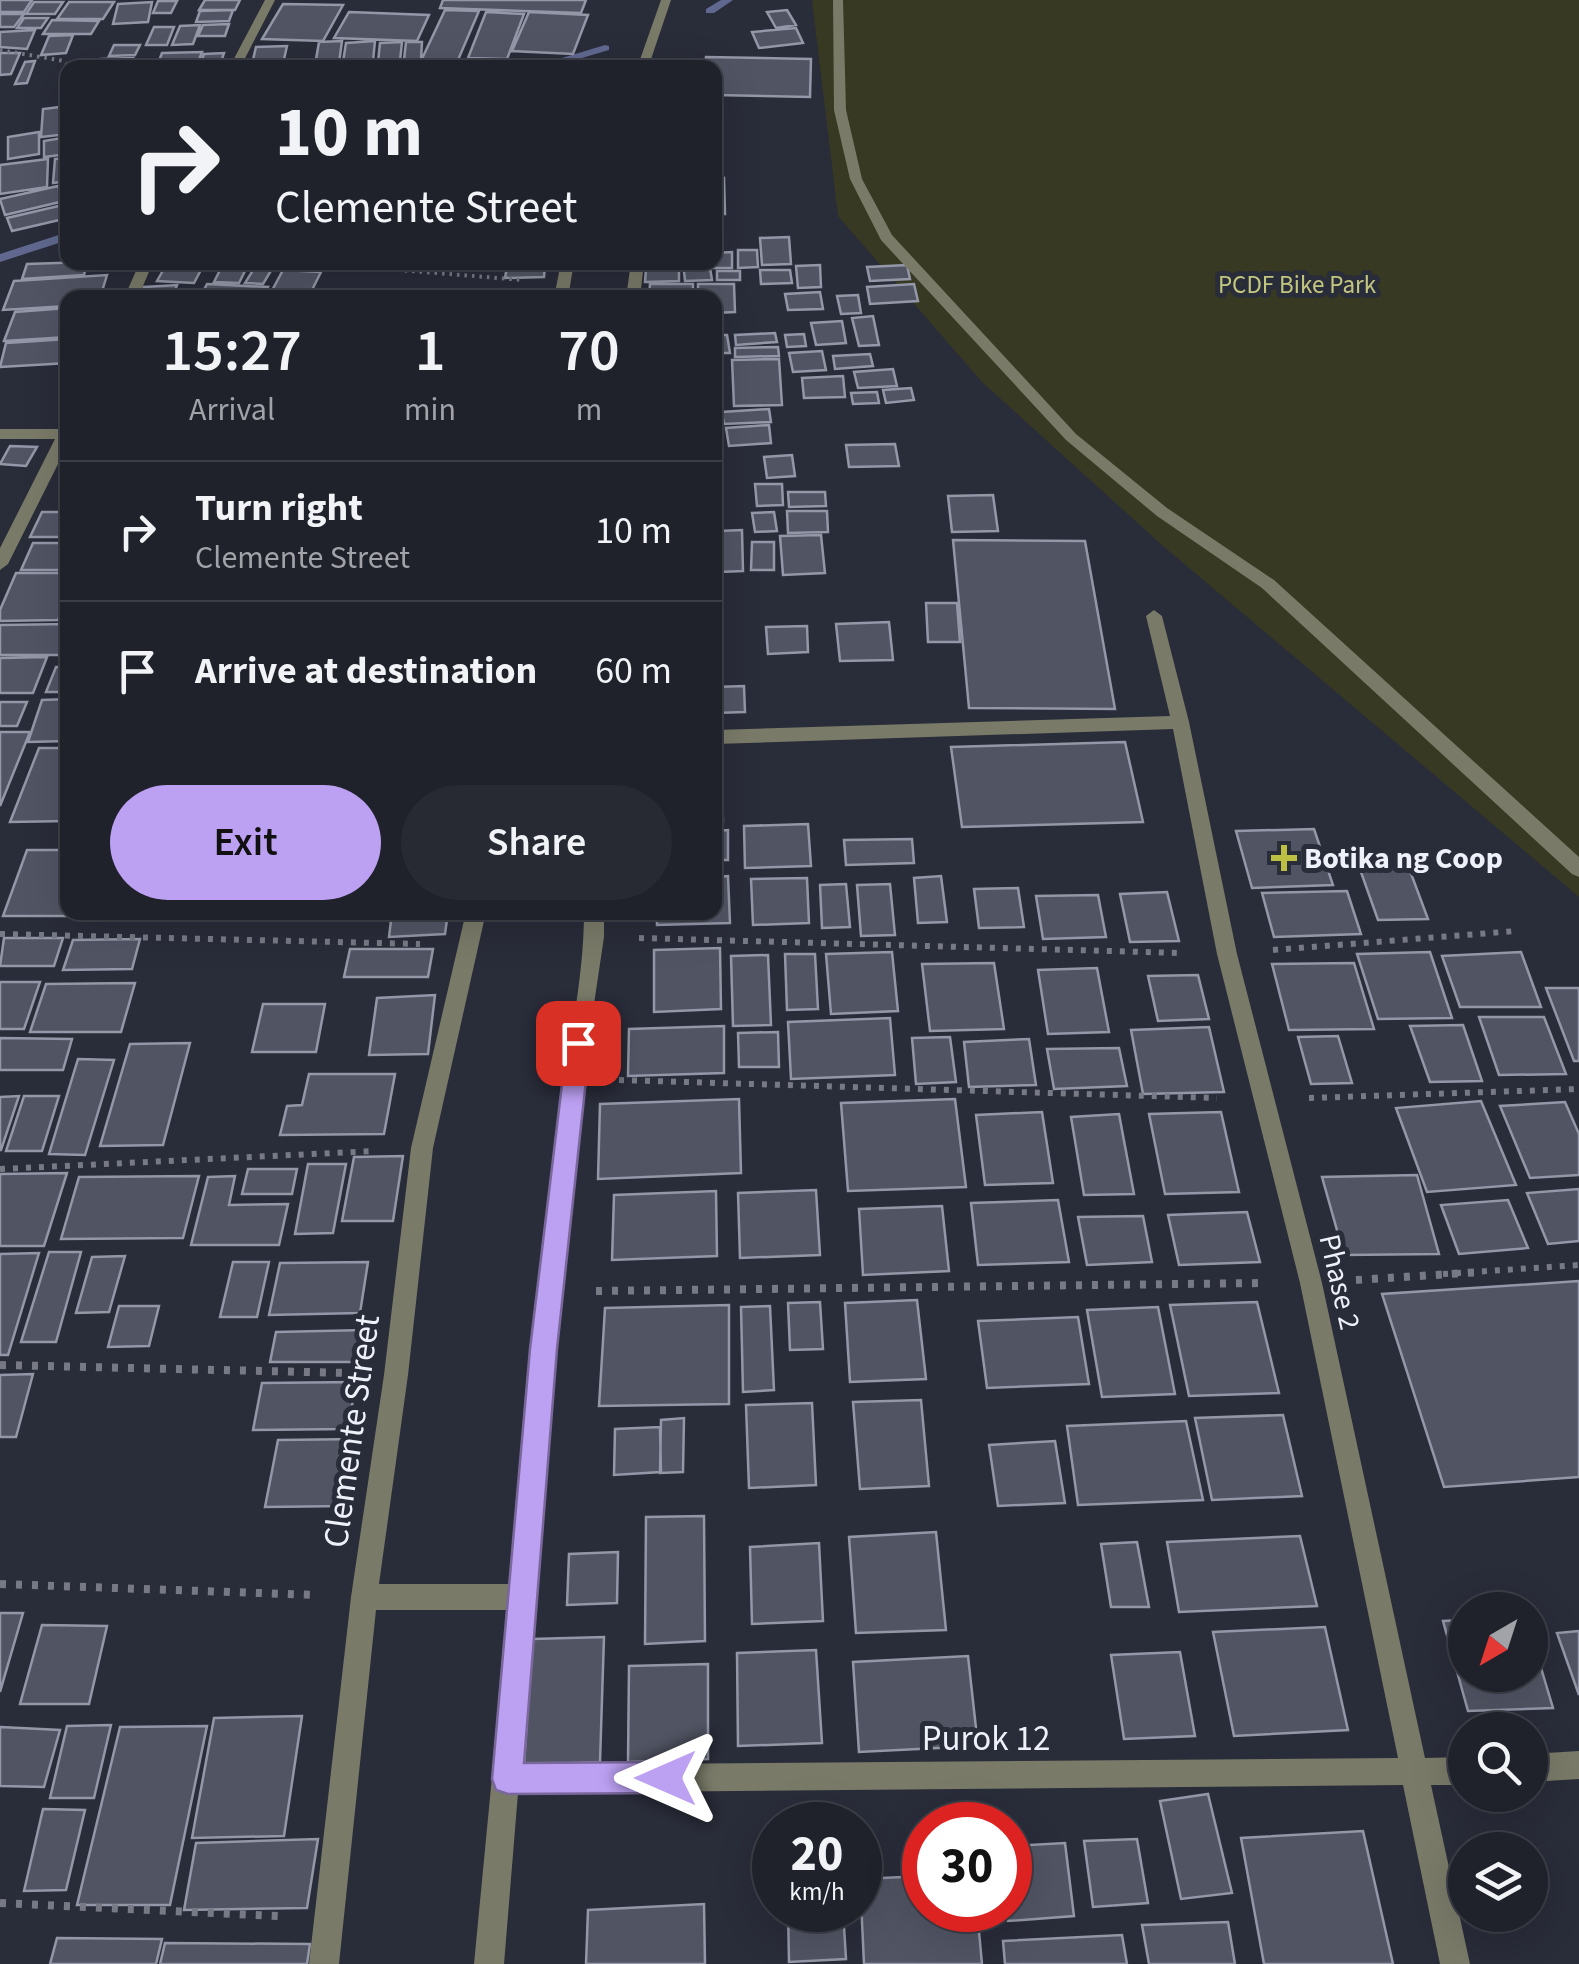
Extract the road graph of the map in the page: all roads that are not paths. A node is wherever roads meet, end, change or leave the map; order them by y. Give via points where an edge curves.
1 (270, 0) edge
2 (666, 0) edge
3 (838, 0) edge
4 (237, 60) edge
5 (645, 60) edge
6 (60, 432) edge
7 (0, 434) edge
8 (60, 444) edge
9 (0, 564) edge
10 (1154, 616) dead end
11 (1180, 722) junction
12 (722, 737) edge
13 (1579, 869) edge
14 (475, 920) edge
15 (594, 925) edge
16 (364, 1597) junction
17 (523, 1597) junction
18 (1579, 1765) edge
19 (1548, 1767) edge
20 (1448, 1772) edge
21 (1416, 1773) junction
22 (508, 1779) junction
23 (324, 1964) edge
24 (490, 1964) edge
25 (1455, 1964) edge

1 - 4 street
2 - 5 street
3 - 13 street via 840,110 856,179 886,237 1071,437 1162,512 1268,584
6 - 7 street
8 - 9 street
10 - 11 street, Phase 2
11 - 12 street
11 - 21 street, Phase 2 via 1226,954 1311,1283
14 - 16 street, Clemente Street via 422,1148
15 - 17 street via 550,1291
16 - 17 street
16 - 23 street, Clemente Street
17 - 22 street
18 - 19 street
20 - 21 street, Purok 12
21 - 22 street, Purok 12
21 - 25 street, Phase 2
22 - 24 street

